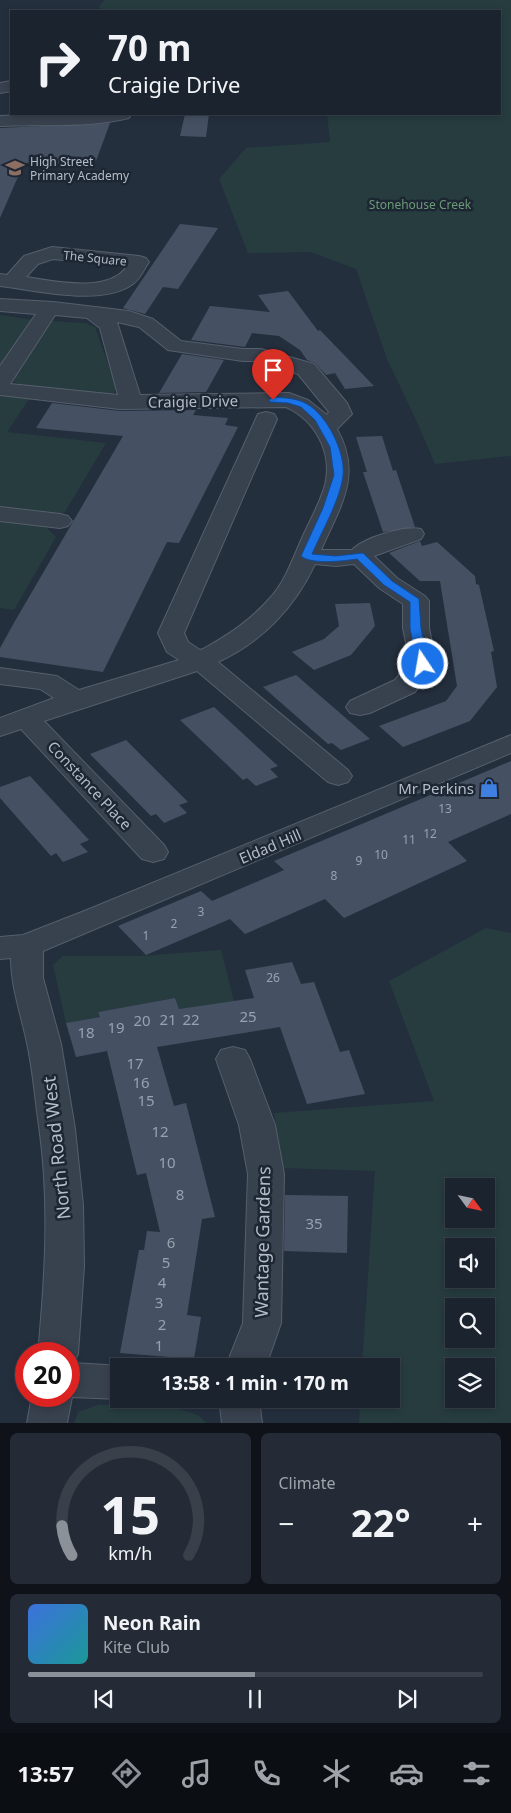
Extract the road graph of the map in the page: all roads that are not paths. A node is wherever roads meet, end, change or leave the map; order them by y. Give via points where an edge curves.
1 (114, 115) edge
2 (0, 121) edge
3 (6, 281) edge
4 (0, 305) edge
5 (51, 309) junction
6 (93, 312) junction
7 (0, 382) edge
8 (0, 389) edge
9 (131, 402) junction
10 (266, 419) dead end
11 (324, 428) junction
12 (0, 514) edge
13 (60, 521) dead end
14 (412, 534) dead end
15 (306, 556) junction
16 (360, 556) junction
17 (199, 662) junction
18 (0, 676) edge
19 (76, 700) junction
20 (360, 707) dead end
21 (26, 718) junction
22 (0, 728) edge
23 (511, 743) edge
24 (338, 776) dead end
25 (153, 852) dead end
26 (14, 946) edge
27 (233, 1059) dead end
28 (59, 1342) edge
29 (249, 1358) edge
30 (80, 1380) edge
31 (110, 1382) edge
32 (50, 1407) edge
33 (240, 1408) edge
34 (47, 1423) edge
35 (242, 1423) edge

1 - 2 street
3 - 3 street, The Square via 103,288 128,279 140,262 52,253 31,260
4 - 5 street
5 - 6 street
5 - 7 street
6 - 9 street via 109,325
6 - 11 street via 138,319 175,346 261,355 306,369 341,414
8 - 9 street, Craigie Drive
9 - 11 street, Craigie Drive via 289,400 304,406
10 - 17 street via 171,633 176,646
11 - 15 street, Craigie Drive via 335,447 339,475
12 - 13 street
14 - 16 street via 367,548
15 - 16 street via 336,559
15 - 17 street, Craigie Drive via 280,603 252,630
16 - 20 street via 388,583 416,601 416,628 423,664 405,686
17 - 19 street, Craigie Drive via 141,683
17 - 24 street via 213,670
18 - 19 street via 47,682
19 - 21 street, Craigie Drive
21 - 22 street, Craigie Drive
21 - 25 street, Constance Place
23 - 26 street, Eldad Hill via 230,862
26 - 28 street, North Road West via 27,978 44,1044 57,1129 65,1205 65,1266
27 - 29 street, Wantage Gardens via 256,1125 266,1174 262,1323
30 - 31 street
32 - 34 street
33 - 35 street

